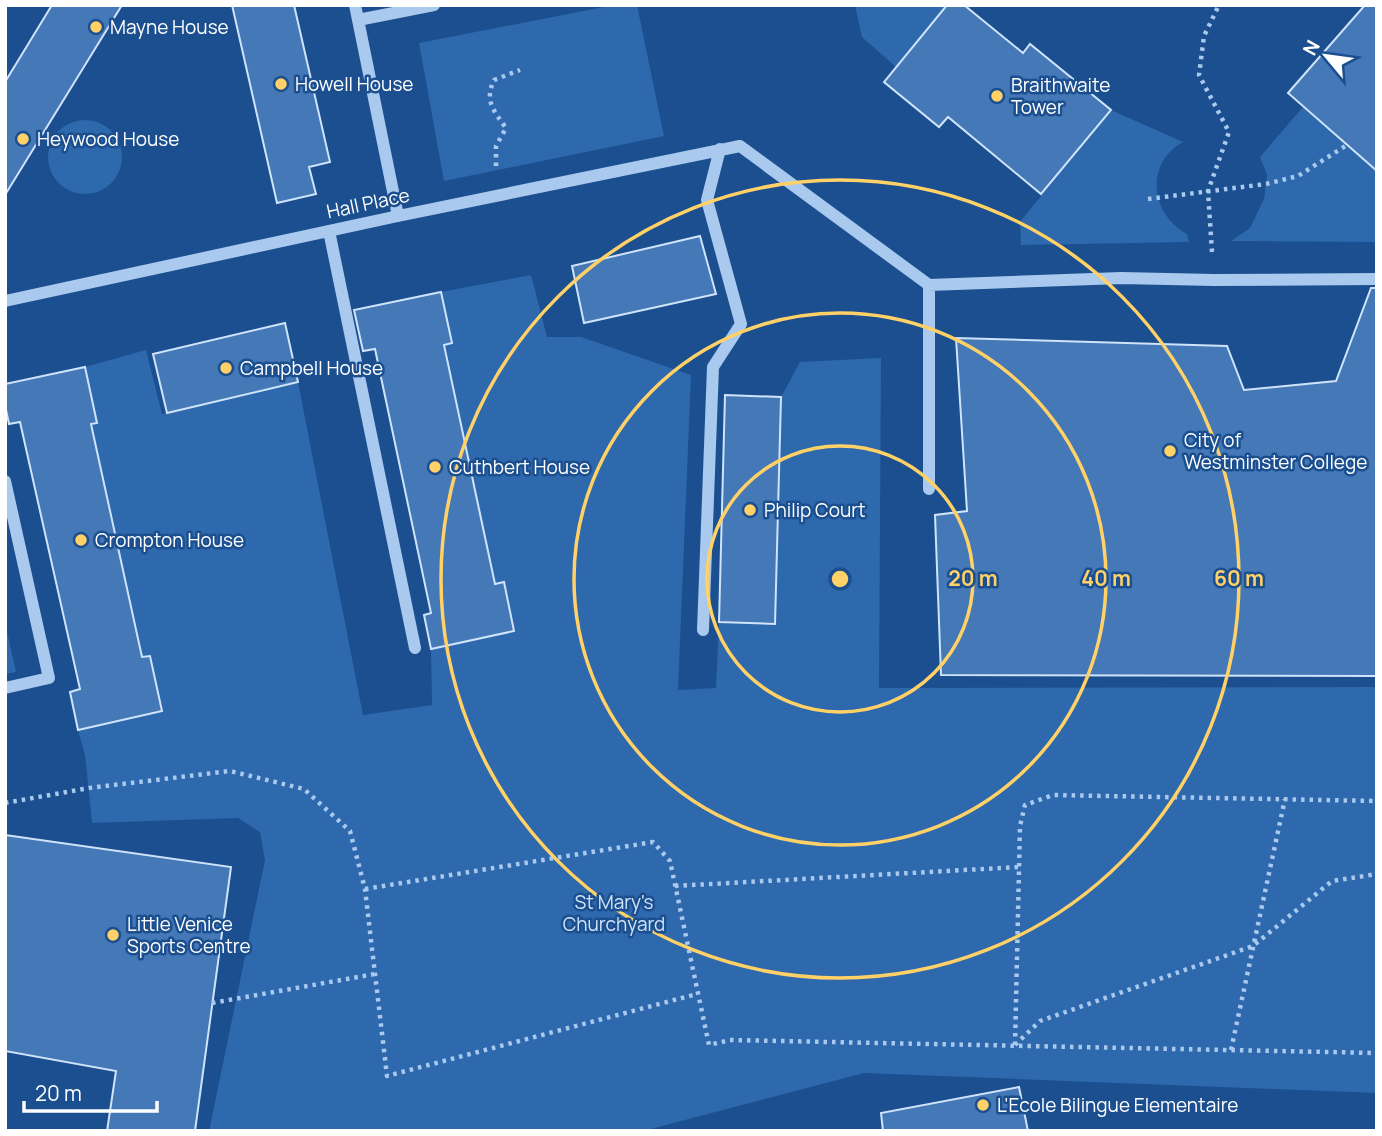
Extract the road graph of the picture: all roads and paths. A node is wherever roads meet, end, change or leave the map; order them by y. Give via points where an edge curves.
1 (355, 5) edge
2 (434, 5) edge
3 (1219, 5) edge
4 (358, 20) junction
5 (520, 70) dead end
6 (1347, 145) dead end
7 (720, 149) junction
8 (1208, 191) junction
9 (500, 195) junction
10 (1148, 200) dead end
11 (398, 216) junction
12 (329, 231) junction
13 (1377, 279) edge
14 (1214, 280) junction
15 (929, 285) junction
16 (5, 301) edge
17 (5, 481) edge
18 (929, 489) dead end
19 (703, 630) dead end
20 (415, 648) dead end
21 (5, 688) edge
22 (1285, 799) junction
23 (1377, 801) edge
24 (5, 803) edge
25 (1019, 867) junction
26 (1377, 874) edge
27 (676, 886) junction
28 (365, 889) junction
29 (1253, 946) junction
30 (375, 974) junction
31 (697, 994) junction
32 (212, 1003) dead end
33 (1015, 1045) junction
34 (1231, 1050) junction
35 (1377, 1053) edge

1 - 4 street
2 - 4 street
3 - 8 path via 1204,36 1199,75 1228,132
4 - 11 street
5 - 9 path via 494,80 489,91 492,108 506,128 496,146
6 - 8 path via 1298,176
7 - 9 street, Hall Place
7 - 15 street, Hall Place via 740,146
7 - 19 street via 707,200 741,324 713,367
8 - 10 path
8 - 14 path
9 - 11 street, Hall Place
11 - 12 street, Hall Place
12 - 16 street, Hall Place
12 - 20 street
13 - 14 street
14 - 15 street via 1121,278
15 - 18 street
17 - 21 street via 49,678
22 - 23 path
22 - 25 path via 1053,795 1025,805
22 - 29 path
24 - 28 path via 230,771 303,789 323,805 350,831
25 - 27 path
25 - 33 path
26 - 29 path via 1332,881
27 - 28 path via 670,861 653,842
27 - 31 path
28 - 30 path
29 - 33 path via 1040,1021
29 - 34 path
30 - 31 path via 387,1076
30 - 32 path
31 - 33 path via 709,1045 730,1040
33 - 34 path
34 - 35 path

